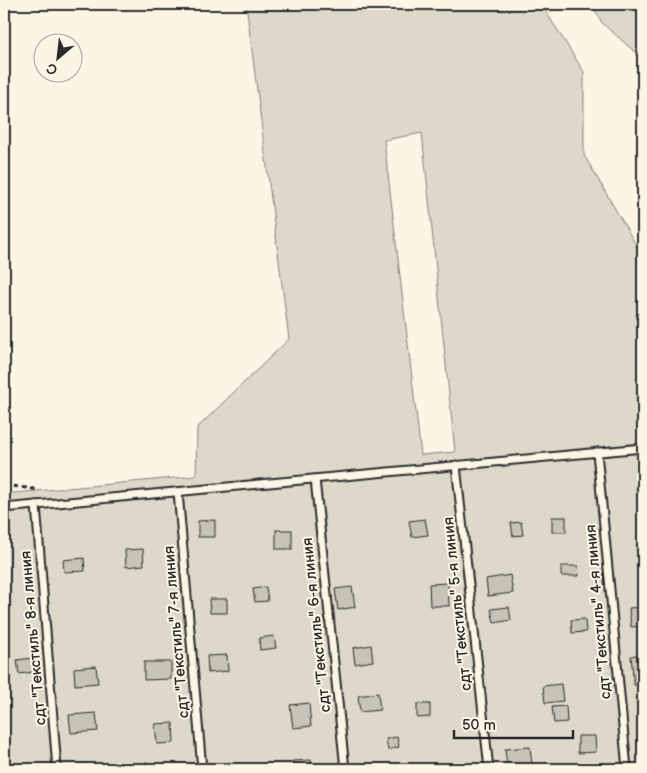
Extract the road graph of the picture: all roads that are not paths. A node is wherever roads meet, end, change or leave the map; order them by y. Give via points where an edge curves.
1 (643, 448) edge
2 (597, 452) junction
3 (456, 465) junction
4 (315, 479) junction
5 (178, 492) junction
6 (36, 505) junction
7 (4, 508) edge
8 (58, 769) edge
9 (202, 769) edge
10 (345, 769) edge
11 (489, 769) edge
12 (627, 769) edge

1 - 2 lane
2 - 3 lane
2 - 12 lane, сдт "Текстиль" 4-я линия
3 - 4 lane
3 - 11 lane, сдт "Текстиль" 5-я линия
4 - 5 lane
4 - 10 lane, сдт "Текстиль" 6-я линия
5 - 6 lane
5 - 9 lane, сдт "Текстиль" 7-я линия
6 - 7 lane
6 - 8 lane, сдт "Текстиль" 8-я линия

